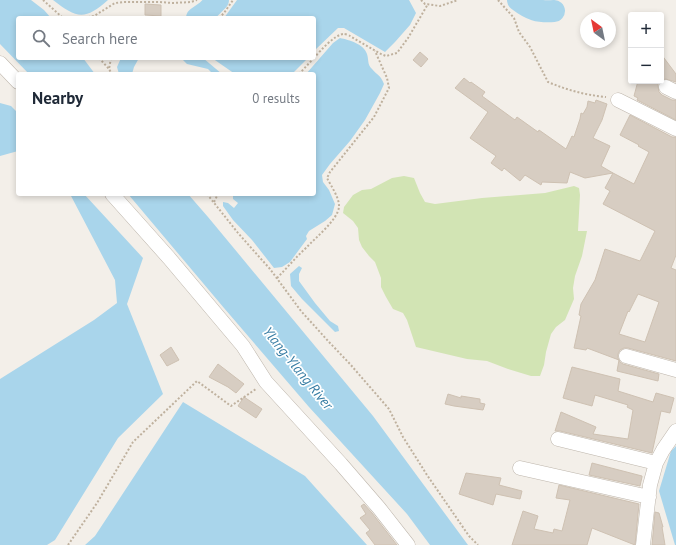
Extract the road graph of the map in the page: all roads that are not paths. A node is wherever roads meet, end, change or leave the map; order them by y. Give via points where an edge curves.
1 (0, 63) edge
2 (16, 80) edge
3 (618, 100) road end
4 (676, 129) edge
5 (114, 196) edge
6 (626, 356) dead end
7 (676, 370) edge
8 (676, 431) edge
9 (558, 439) dead end
10 (656, 463) junction
11 (520, 468) dead end
12 (649, 497) junction
13 (408, 545) edge
14 (643, 545) edge

1 - 2 street
3 - 4 street
5 - 13 street via 243,346 266,382 380,508
6 - 7 street
8 - 10 street
9 - 10 street
10 - 12 street
11 - 12 street
12 - 14 street

